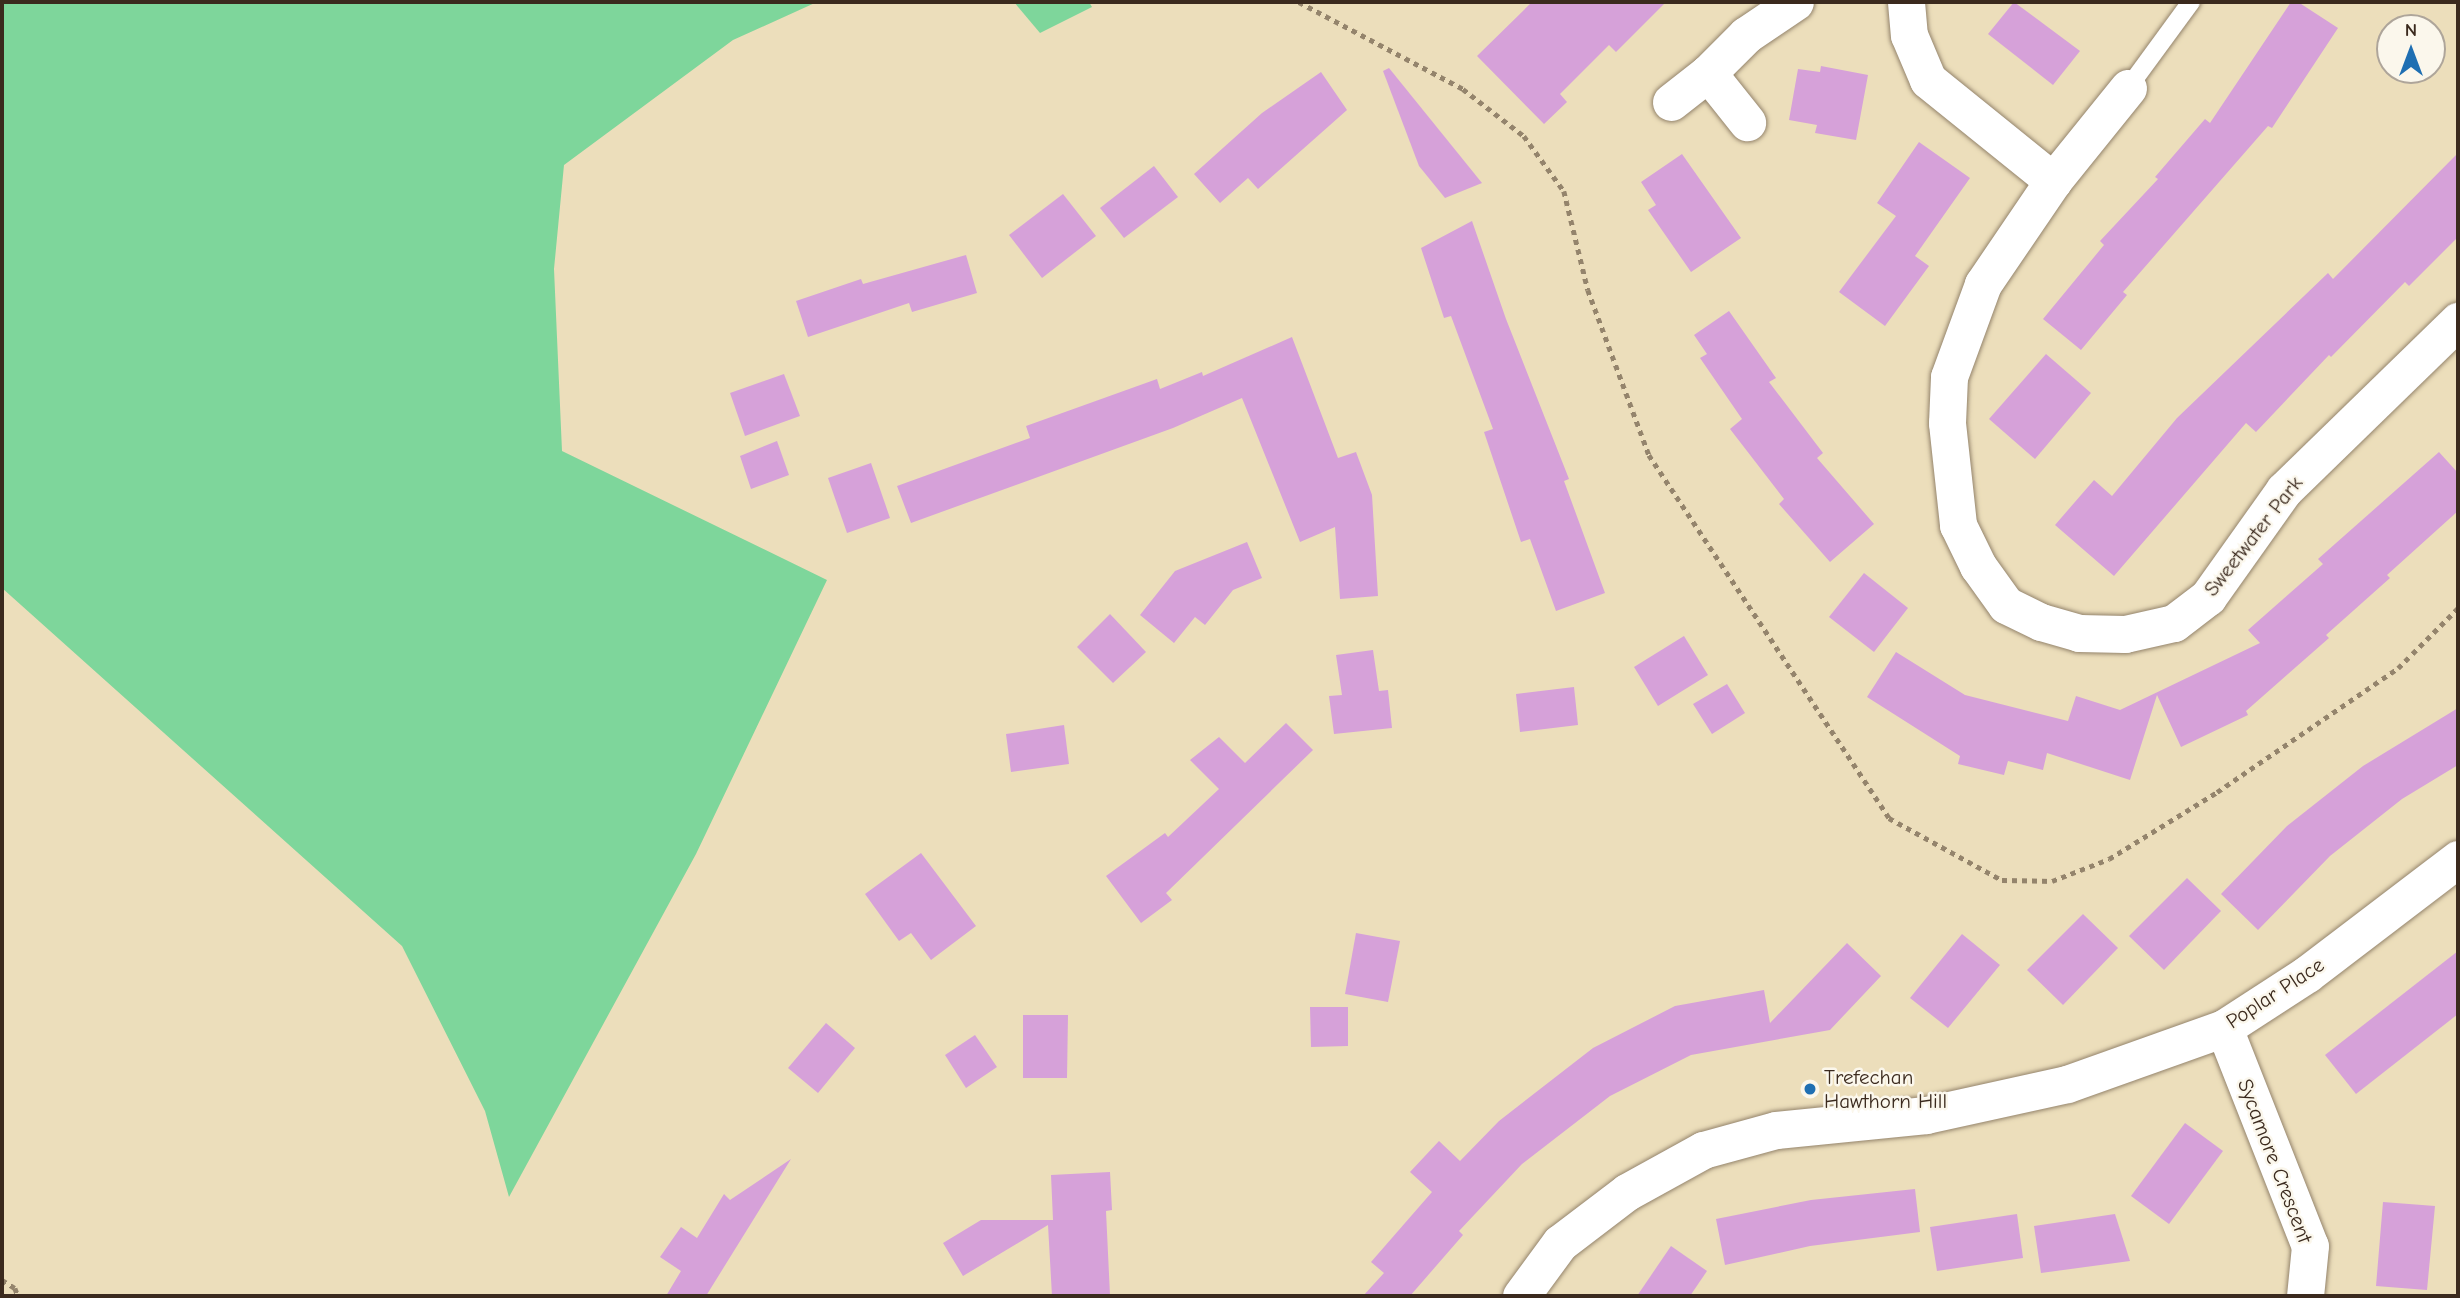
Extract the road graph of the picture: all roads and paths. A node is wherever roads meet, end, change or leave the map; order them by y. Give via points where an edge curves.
1 (1300, 2) edge
2 (1795, 2) edge
3 (1906, 2) edge
4 (2191, 2) edge
5 (1708, 73) junction
6 (2128, 88) joint
7 (1671, 102) dead end
8 (1747, 122) dead end
9 (2053, 181) junction
10 (2458, 321) edge
11 (2458, 608) edge
12 (2458, 859) edge
13 (2224, 1028) junction
14 (2, 1280) edge
15 (18, 1296) edge
16 (1521, 1296) edge
17 (2305, 1296) edge

1 - 11 path via 1463,89 1524,136 1564,191 1588,290 1649,455 1888,818 2002,880 2052,881 2109,859 2217,792 2398,668
2 - 5 street via 1746,35
3 - 9 street via 1909,35 1928,80
4 - 6 lane, Sweetwater Park
5 - 7 street
5 - 8 street
6 - 9 street, Sweetwater Park
9 - 10 street, Sweetwater Park via 1983,284 1949,377 1958,525 1978,566 2006,605 2041,622 2079,633 2125,634 2174,623 2208,597 2284,490
12 - 13 street, Poplar Place via 2307,974
13 - 16 street, Poplar Place via 2067,1084 1926,1115 1776,1130 1703,1150 1627,1192 1560,1243
13 - 17 street, Sycamore Crescent via 2310,1245
14 - 15 path via 15,1288

